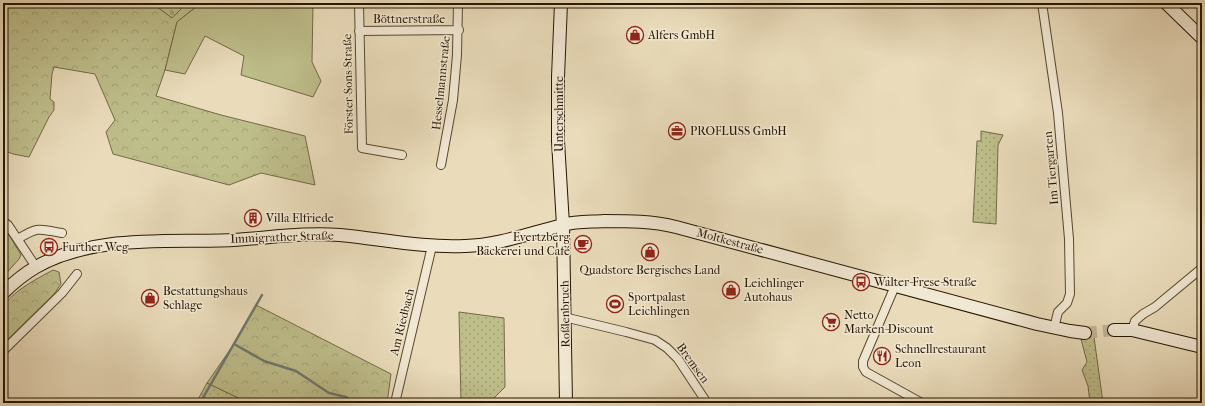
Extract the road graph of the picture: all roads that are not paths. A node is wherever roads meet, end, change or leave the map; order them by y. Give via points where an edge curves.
1 (359, 3) edge
2 (458, 3) edge
3 (561, 3) edge
4 (1042, 3) edge
5 (1166, 3) edge
6 (458, 30) junction
7 (359, 31) junction
8 (1202, 38) edge
9 (402, 155) dead end
10 (441, 165) dead end
11 (3, 221) edge
12 (563, 225) junction
13 (62, 233) dead end
14 (18, 239) junction
15 (432, 246) junction
16 (36, 267) junction
17 (1202, 268) edge
18 (77, 274) dead end
19 (894, 286) junction
20 (3, 292) edge
21 (564, 317) junction
22 (1054, 328) junction
23 (1114, 330) tunnel mouth
24 (1132, 330) junction
25 (1085, 333) tunnel mouth
26 (1202, 347) edge
27 (3, 350) edge
28 (394, 403) edge
29 (566, 403) edge
30 (707, 403) edge
31 (922, 403) edge

1 - 7 street, Förster-Sons-Straße
2 - 6 street, Hesselmannstraße
3 - 12 main road, Unterschmitte via 558,141
4 - 22 street, Im Tiergarten via 1058,113 1069,247 1070,294 1067,303 1058,312
5 - 8 main road
6 - 7 street, Böttnerstraße
6 - 10 street, Hesselmannstraße via 453,100
7 - 9 street, Förster-Sons-Straße via 362,148
11 - 14 street
12 - 15 main road, Immigrather Straße via 482,246
12 - 19 main road, Moltkestraße via 577,222 658,222
12 - 21 main road, Roßlenbruch
13 - 14 street via 38,229
14 - 16 street
15 - 16 main road, Immigrather Straße via 326,234 121,243 79,250
15 - 28 street, Am Riedbach
16 - 20 main road, Immigrather Straße
17 - 24 street via 1156,307 1135,321
18 - 27 street via 62,293
19 - 22 main road, Moltkestraße
19 - 31 street via 863,361 863,367 866,372
21 - 29 main road, Roßlenbruch
21 - 30 street, Bremsen via 662,344 673,352
22 - 25 main road, Moltkestraße
23 - 24 main road
24 - 26 main road

